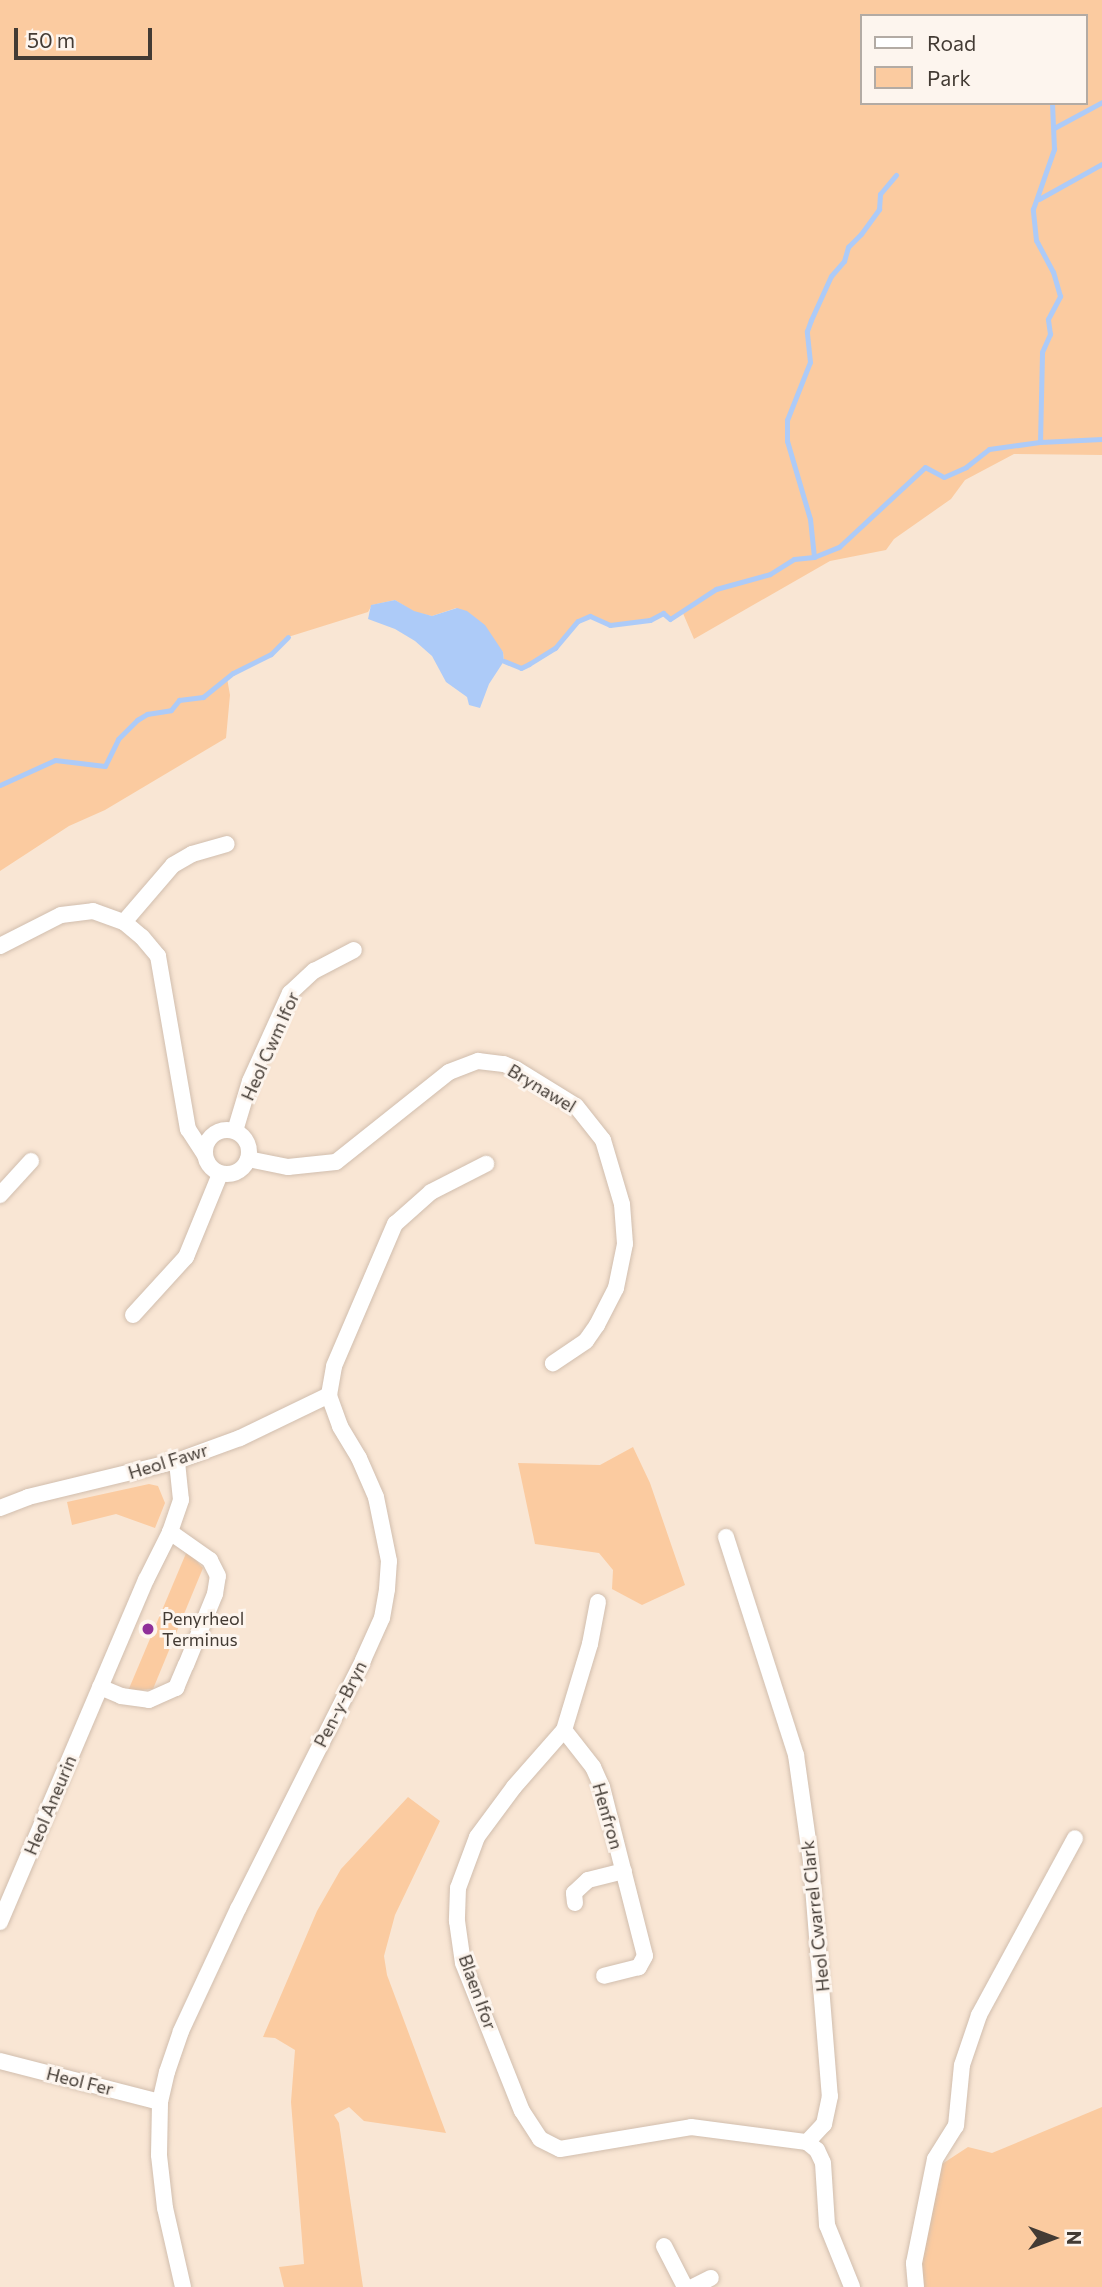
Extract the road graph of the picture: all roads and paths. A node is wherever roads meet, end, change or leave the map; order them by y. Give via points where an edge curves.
1 (227, 844) dead end
2 (124, 922) junction
3 (0, 946) edge
4 (354, 950) dead end
5 (186, 1110) junction
6 (235, 1131) junction
7 (216, 1132) junction
8 (205, 1156) junction
9 (248, 1159) junction
10 (31, 1161) dead end
11 (486, 1164) dead end
12 (220, 1174) junction
13 (0, 1195) edge
14 (133, 1315) dead end
15 (553, 1363) dead end
16 (329, 1395) junction
17 (177, 1461) junction
18 (0, 1508) edge
19 (170, 1532) junction
20 (726, 1537) dead end
21 (598, 1601) dead end
22 (100, 1687) junction
23 (564, 1730) junction
24 (1075, 1838) dead end
25 (624, 1871) junction
26 (575, 1903) dead end
27 (0, 1922) edge
28 (604, 1976) dead end
29 (0, 2061) edge
30 (160, 2102) junction
31 (807, 2142) junction
32 (664, 2246) dead end
33 (711, 2278) dead end
34 (183, 2287) edge
35 (685, 2287) edge
36 (693, 2287) edge
37 (852, 2287) edge
38 (916, 2287) edge

1 - 2 street via 173,865
2 - 3 street via 93,911 61,915
2 - 5 street via 158,956
4 - 6 street, Heol Cwm Ifor via 314,971 290,993 250,1081
5 - 7 street
5 - 8 street via 192,1140
6 - 7 street
6 - 9 street via 248,1142
7 - 8 street via 207,1143
8 - 12 street
9 - 12 street via 235,1174
9 - 15 street, Brynawel via 288,1167 336,1162 449,1072 478,1061 516,1069 576,1106 603,1140 622,1204 625,1244 616,1288 597,1325 586,1341
10 - 13 street
11 - 16 street via 430,1192 395,1224 334,1366
12 - 14 street via 186,1257
16 - 17 street, Heol Fawr via 240,1438
16 - 30 street, Pen-y-Bryn via 376,1497 384,1528 389,1561 382,1618 187,2019
17 - 18 street, Heol Fawr
17 - 19 street, Heol Aneurin via 181,1500
19 - 22 street, Heol Aneurin
19 - 22 street via 210,1560 218,1576 215,1594 176,1688 149,1700
20 - 31 street, Heol Cwarrel Clark via 796,1755 811,1862 830,2096 824,2124
21 - 23 street, Blaen Ifor
22 - 27 street, Heol Aneurin
23 - 25 street, Henfron via 593,1766 602,1787
23 - 31 street, Blaen Ifor via 477,1837 458,1888 463,1963 522,2111 540,2139 560,2149 691,2127
24 - 38 street via 979,2015 962,2065 956,2126 935,2159 914,2263
25 - 26 street, Henfron via 588,1880 574,1893
25 - 28 street, Henfron via 645,1955 639,1967
29 - 30 street, Heol Fer
30 - 34 street, Pen-y-Bryn via 161,2183
31 - 37 street via 823,2163 827,2225
32 - 35 street
33 - 36 street

